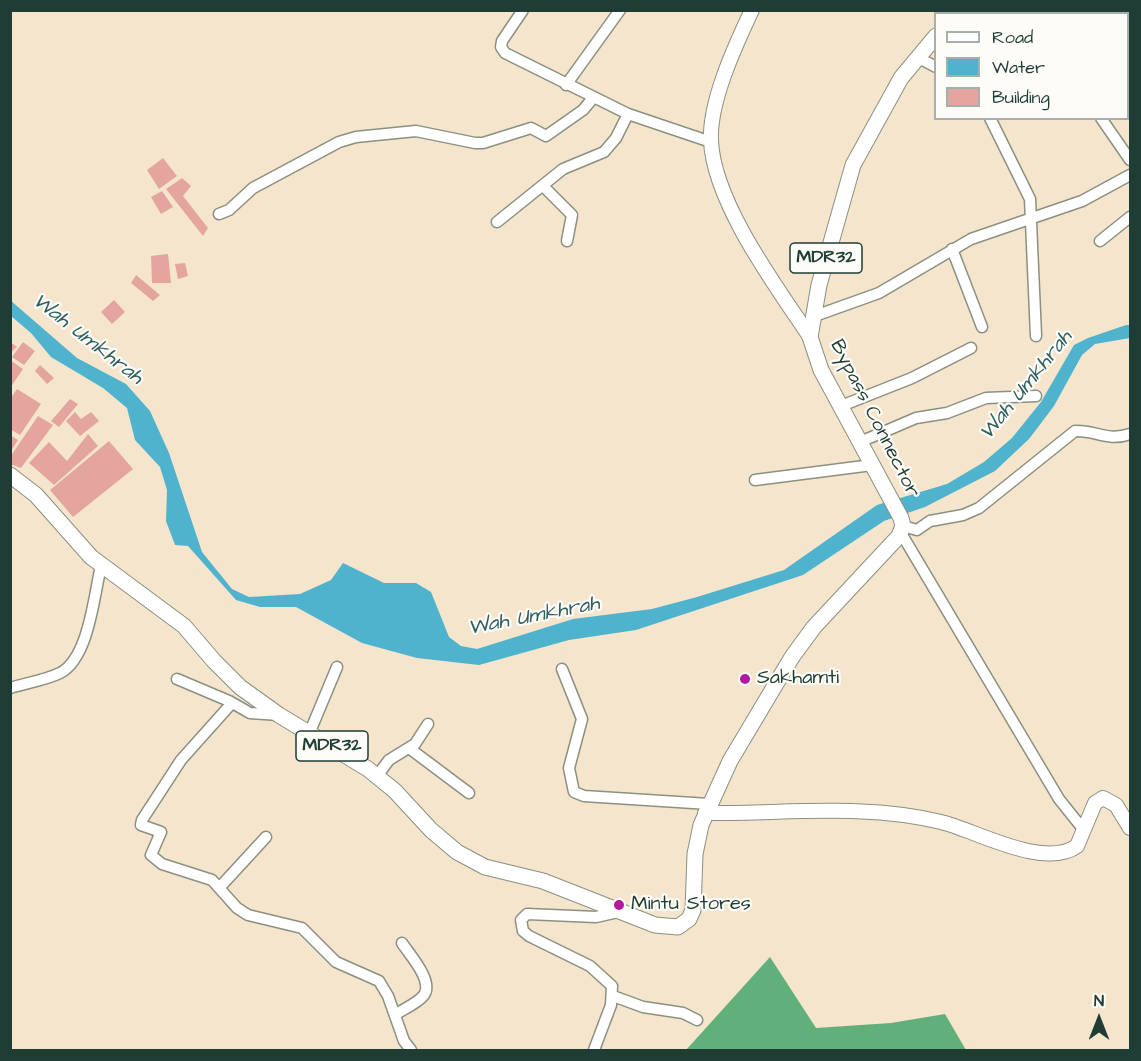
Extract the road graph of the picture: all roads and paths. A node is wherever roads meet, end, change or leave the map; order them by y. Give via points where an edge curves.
1 (524, 10) edge
2 (620, 10) edge
3 (752, 10) edge
4 (934, 38) edge
5 (917, 57) junction
6 (934, 66) edge
7 (566, 85) junction
8 (593, 98) junction
9 (628, 114) junction
10 (991, 120) edge
11 (1102, 120) edge
12 (711, 142) junction
13 (1131, 160) edge
14 (1131, 175) edge
15 (543, 187) junction
16 (219, 214) dead end
17 (1131, 218) edge
18 (1031, 219) junction
19 (497, 222) dead end
20 (567, 241) dead end
21 (1100, 241) dead end
22 (952, 249) junction
23 (812, 317) junction
24 (982, 327) dead end
25 (1036, 336) dead end
26 (810, 337) junction
27 (971, 348) dead end
28 (1036, 396) dead end
29 (841, 406) junction
30 (1131, 434) edge
31 (860, 442) junction
32 (872, 465) junction
33 (10, 475) edge
34 (755, 480) dead end
35 (902, 526) junction
36 (101, 566) junction
37 (337, 667) dead end
38 (562, 669) dead end
39 (177, 679) dead end
40 (10, 687) edge
41 (232, 703) junction
42 (279, 715) junction
43 (428, 724) dead end
44 (309, 734) junction
45 (409, 748) junction
46 (377, 776) junction
47 (469, 793) dead end
48 (707, 808) junction
49 (1131, 828) edge
50 (1083, 829) junction
51 (266, 837) dead end
52 (220, 887) junction
53 (618, 912) junction
54 (402, 943) dead end
55 (613, 996) junction
56 (396, 1014) junction
57 (697, 1020) dead end
58 (411, 1050) edge
59 (594, 1050) edge

1 - 7 street via 502,41 503,50
2 - 7 street
3 - 12 street via 720,93
4 - 5 main road, Bypass Connector / MDR32
5 - 6 street
5 - 23 main road, Bypass Connector / MDR32 via 887,101 853,165
7 - 8 street
8 - 9 street
8 - 16 street via 584,110 546,136 531,128 475,143 416,131 339,142 253,188
9 - 12 street
9 - 15 street via 604,152 571,164
10 - 18 street via 1027,189
11 - 13 street
12 - 26 street via 717,172 735,216
14 - 18 street via 1082,201
15 - 19 street
15 - 20 street via 572,215
17 - 21 street
18 - 22 street via 988,232
18 - 25 street
22 - 23 street via 879,293
22 - 24 street
23 - 26 main road, Bypass Connector / MDR32
26 - 29 main road, Bypass Connector / MDR32 via 821,370
27 - 29 street via 912,378
28 - 31 street via 986,398 947,413 916,418
29 - 31 main road, Bypass Connector / MDR32
30 - 35 street via 1102,438 1075,431 979,508 930,521 917,530
31 - 32 main road, Bypass Connector / MDR32
32 - 34 street
32 - 35 main road, Bypass Connector / MDR32
33 - 36 main road, MDR32 via 36,495
35 - 48 main road, MDR32 via 886,552 847,589 792,657 748,729
35 - 50 street via 1059,799
36 - 40 street via 82,648 73,662 60,673
36 - 42 main road, MDR32 via 177,620 224,672
37 - 44 street
38 - 48 street via 582,719 569,768 574,792
39 - 41 street
41 - 42 street via 258,715
41 - 52 street via 181,760 141,825 161,832 152,848 151,855 156,861 202,875
42 - 44 main road, MDR32
43 - 45 street
44 - 46 main road, MDR32
45 - 46 street via 389,760
45 - 47 street
46 - 53 main road, MDR32 via 442,840 471,861 495,871 543,881
48 - 50 street via 897,813 942,822 1035,852 1072,849
48 - 53 main road, MDR32 via 696,842 693,904 684,924 671,928
49 - 50 street via 1116,805 1103,798 1095,803
51 - 52 street
52 - 56 street via 237,908 261,920 302,928 336,962 379,981
53 - 55 street via 596,916 527,914 521,924 529,936 601,974 612,986
54 - 56 street via 427,989
55 - 57 street
55 - 59 street
56 - 58 street

